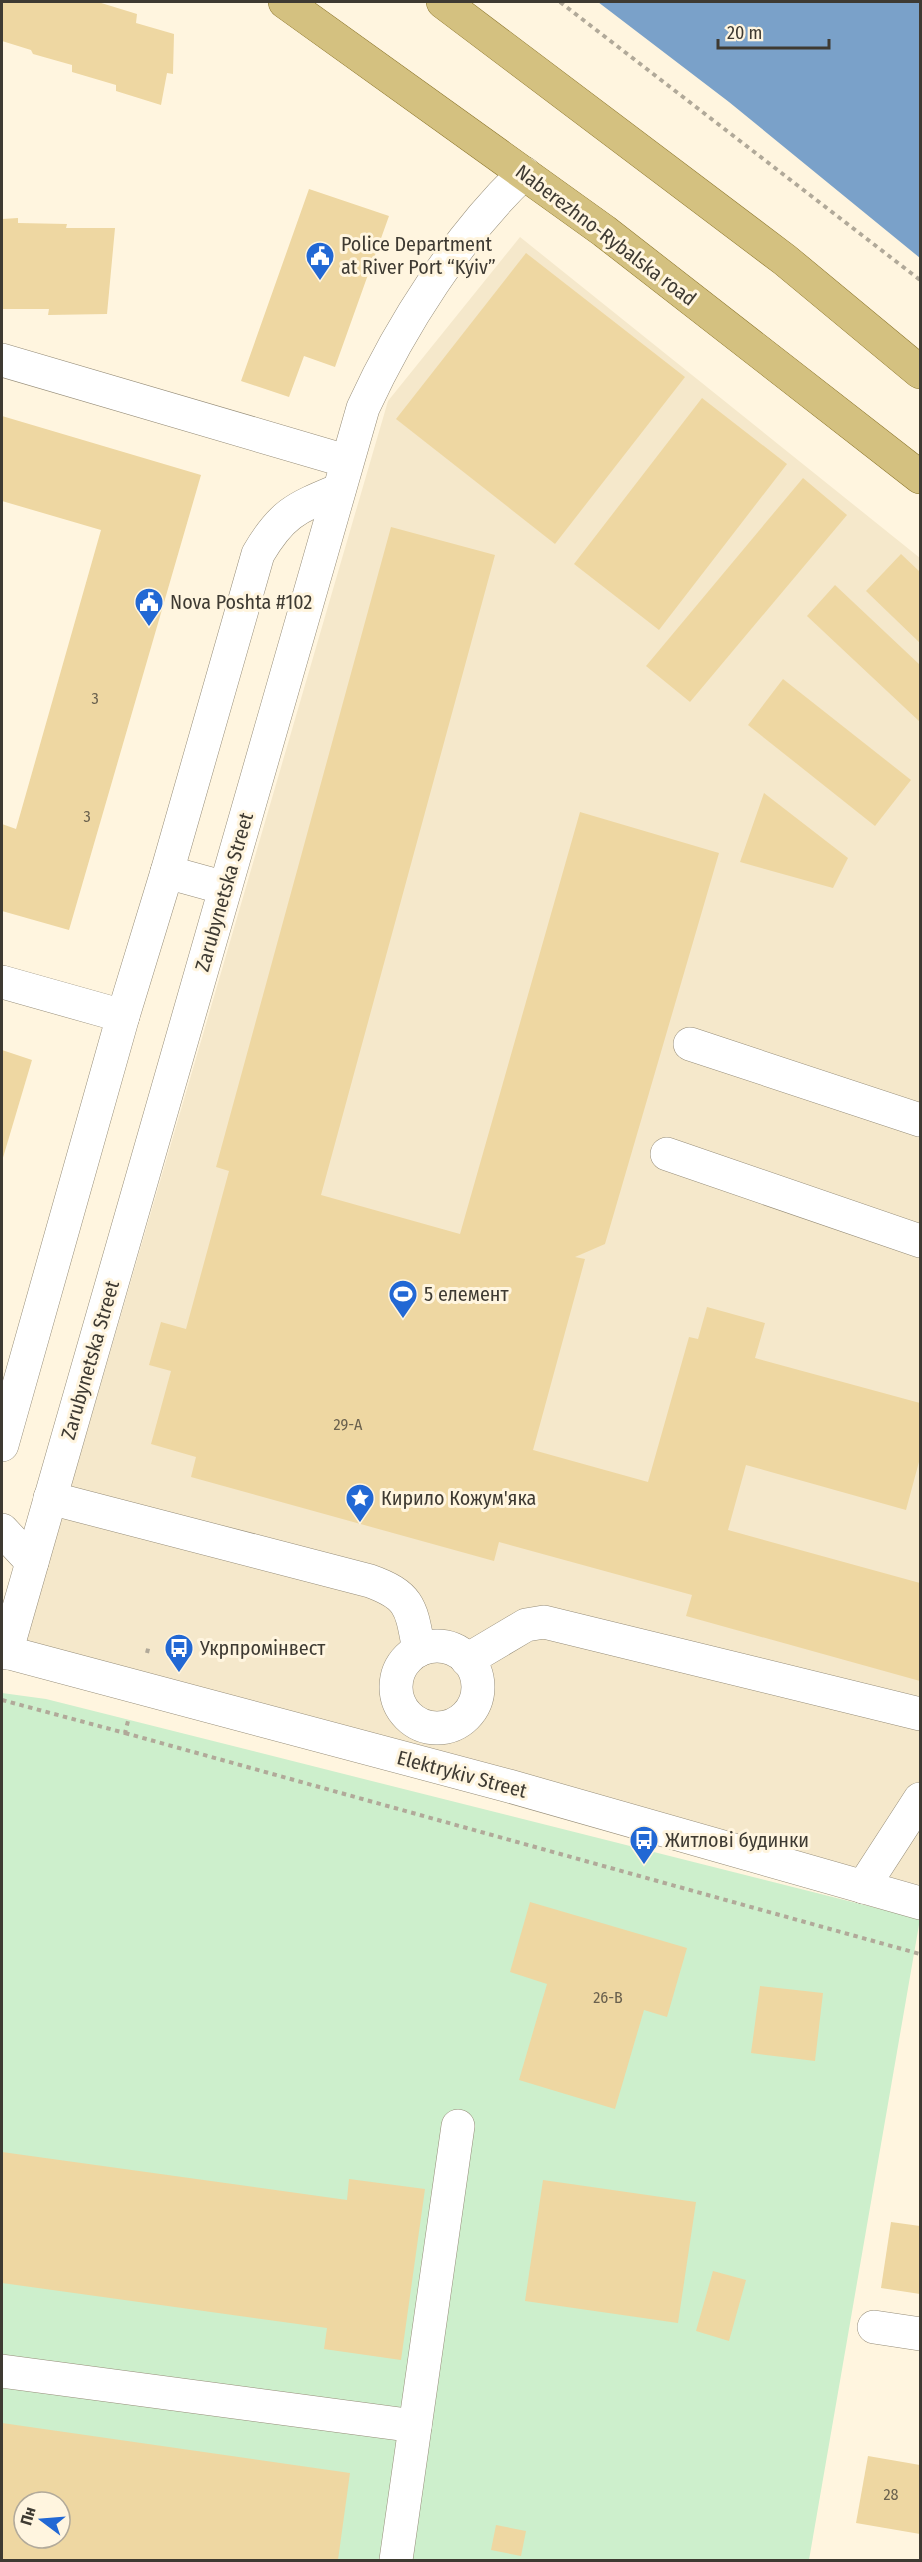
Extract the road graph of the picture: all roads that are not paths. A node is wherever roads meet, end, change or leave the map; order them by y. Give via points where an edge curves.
1 (285, 2) edge
2 (443, 2) edge
3 (524, 173) junction
4 (2, 360) edge
5 (921, 372) edge
6 (342, 475) junction
7 (921, 477) edge
8 (167, 872) junction
9 (225, 888) junction
10 (2, 982) edge
11 (123, 1016) junction
12 (690, 1044) dead end
13 (921, 1120) edge
14 (667, 1154) dead end
15 (921, 1240) edge
16 (2, 1445) edge
17 (50, 1498) junction
18 (2, 1530) edge
19 (32, 1562) junction
20 (419, 1650) junction
21 (4, 1652) edge
22 (467, 1660) junction
23 (921, 1714) edge
24 (429, 1728) junction
25 (418, 1762) junction
26 (921, 1799) edge
27 (863, 1887) junction
28 (921, 1903) edge
29 (458, 2126) dead end
30 (874, 2327) dead end
31 (921, 2334) edge
32 (2, 2371) edge
33 (415, 2426) junction
34 (396, 2560) edge

1 - 3 main road, Naberezhno-Rybalska road
2 - 5 main road via 775,252
3 - 6 street, Zarubynetska Street via 496,199 443,268 377,376
3 - 7 main road, Naberezhno-Rybalska road
4 - 6 street
6 - 8 street via 275,526 258,554
6 - 9 street, Zarubynetska Street
8 - 9 street
8 - 11 street
9 - 17 street, Zarubynetska Street
10 - 11 street
11 - 16 street
12 - 13 street
14 - 15 street
17 - 19 street, Zarubynetska Street
17 - 20 street via 392,1589 412,1616
18 - 19 street
19 - 21 street, Zarubynetska Street
20 - 22 street via 436,1646 453,1649
20 - 24 street via 406,1660 397,1675 396,1692 401,1708 412,1721
21 - 25 street, Elektrykiv Street
22 - 23 street via 526,1625 544,1622
22 - 24 street via 477,1683 472,1708 461,1720
24 - 25 street
25 - 27 street, Elektrykiv Street
26 - 27 street
27 - 28 street, Elektrykiv Street
29 - 33 street
30 - 31 street
32 - 33 street
33 - 34 street

